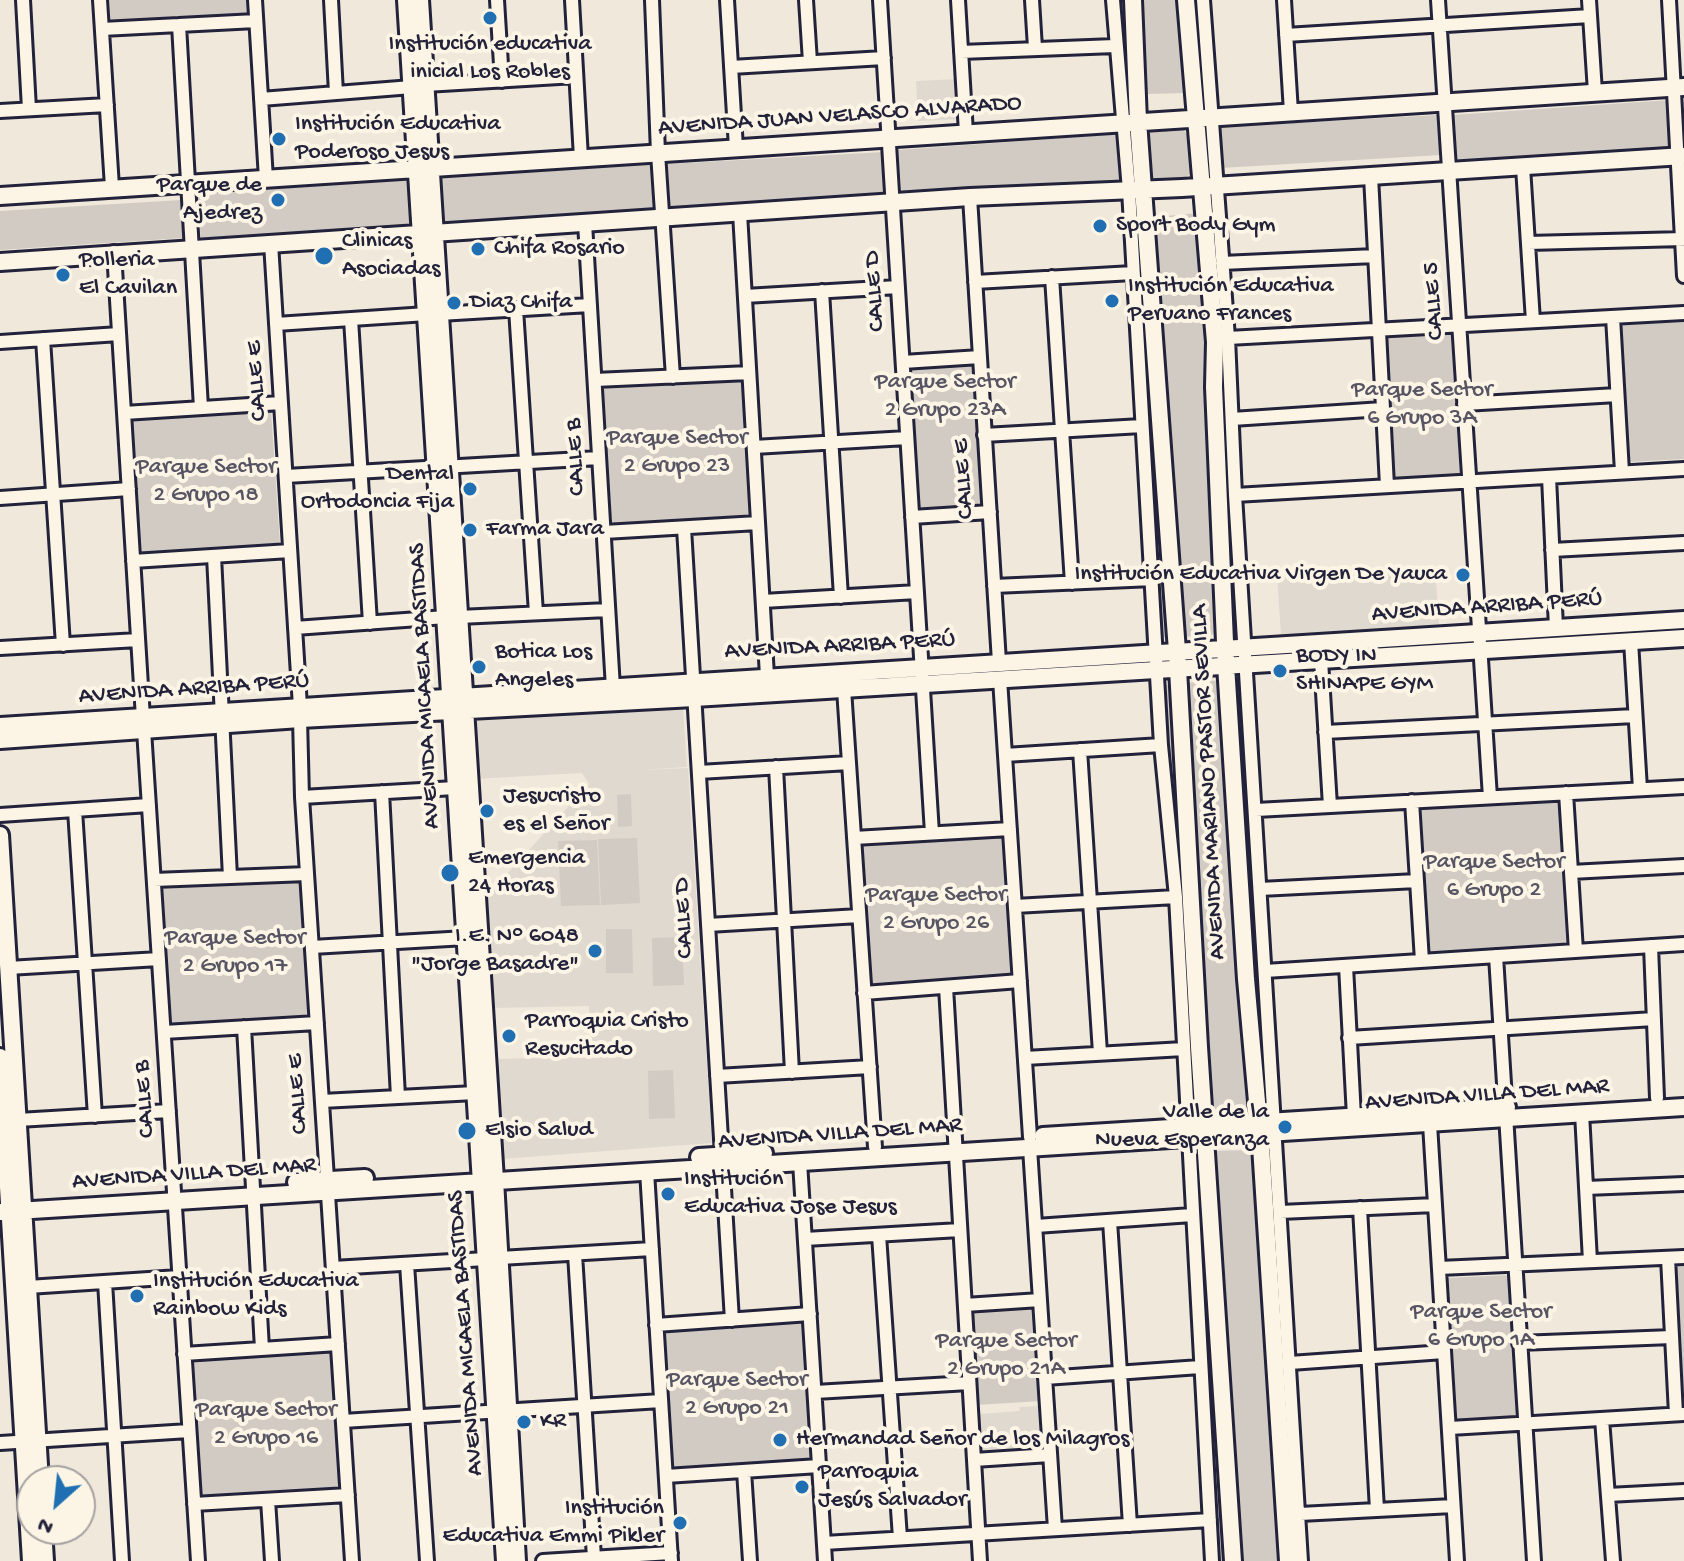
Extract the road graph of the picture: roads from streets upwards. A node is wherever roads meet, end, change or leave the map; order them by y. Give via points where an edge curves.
1 (23, 0) edge
2 (100, 0) edge
3 (255, 0) edge
4 (331, 0) edge
5 (406, 0) edge
6 (420, 0) edge
7 (497, 0) edge
8 (573, 0) edge
9 (652, 0) edge
10 (727, 0) edge
11 (806, 0) edge
12 (880, 0) edge
13 (958, 0) edge
14 (1032, 0) edge
15 (1113, 0) edge
16 (1133, 0) edge
17 (1186, 0) edge
18 (1203, 0) edge
19 (1284, 0) edge
20 (1438, 0) edge
21 (1589, 0) edge
22 (1669, 4) edge
23 (1684, 8) edge
24 (1590, 16) junction
25 (256, 21) junction
26 (179, 25) junction
27 (1439, 25) junction
28 (102, 29) junction
29 (1286, 35) junction
30 (1115, 46) junction
31 (1035, 48) junction
32 (961, 52) junction
33 (884, 58) junction
34 (810, 62) junction
35 (731, 67) junction
36 (576, 76) junction
37 (502, 81) junction
38 (419, 86) junction
39 (1679, 87) edge
40 (1595, 92) junction
41 (336, 93) junction
42 (261, 99) junction
43 (1444, 102) junction
44 (107, 105) junction
45 (29, 109) junction
46 (0, 111) edge
47 (1291, 112) junction
48 (1203, 119) junction
49 (1131, 122) junction
50 (966, 133) junction
51 (890, 138) junction
52 (736, 148) junction
53 (658, 153) junction
54 (1681, 156) edge
55 (581, 158) junction
56 (1523, 167) junction
57 (424, 169) junction
58 (1449, 171) junction
59 (1371, 176) junction
60 (266, 179) junction
61 (188, 183) junction
62 (1208, 186) junction
63 (112, 187) junction
64 (1136, 190) junction
65 (0, 196) edge
66 (970, 197) junction
67 (893, 202) junction
68 (740, 213) junction
69 (663, 218) junction
70 (585, 223) junction
71 (428, 233) junction
72 (1683, 239) edge
73 (271, 243) junction
74 (1528, 243) junction
75 (192, 247) junction
76 (114, 252) junction
77 (1375, 256) junction
78 (0, 262) edge
79 (1222, 263) junction
80 (1133, 273) junction
81 (1684, 276) edge
82 (1052, 277) junction
83 (975, 282) junction
84 (898, 287) junction
85 (822, 291) junction
86 (745, 296) junction
87 (590, 305) junction
88 (516, 309) junction
89 (1684, 313) edge
90 (433, 314) junction
91 (1613, 317) junction
92 (351, 319) junction
93 (1533, 321) junction
94 (276, 324) junction
95 (1458, 326) junction
96 (1379, 330) junction
97 (119, 334) junction
98 (1228, 338) junction
99 (43, 339) junction
100 (0, 342) edge
101 (980, 357) junction
102 (903, 362) junction
103 (749, 373) junction
104 (673, 377) junction
105 (595, 380) junction
106 (1617, 395) junction
107 (281, 403) junction
108 (1464, 404) junction
109 (201, 408) junction
110 (1383, 409) junction
111 (124, 413) junction
112 (1232, 419) junction
113 (1142, 426) junction
114 (1062, 430) junction
115 (984, 435) junction
116 (907, 438) junction
117 (831, 442) junction
118 (754, 447) junction
119 (599, 458) junction
120 (526, 462) junction
121 (443, 467) junction
122 (1684, 469) edge
123 (361, 471) junction
124 (1622, 472) junction
125 (286, 476) junction
126 (1549, 477) junction
127 (1469, 481) junction
128 (1387, 486) junction
129 (129, 489) junction
130 (54, 494) junction
131 (1235, 495) junction
132 (0, 498) edge
133 (990, 512) junction
134 (912, 517) junction
135 (758, 523) junction
136 (684, 528) junction
137 (604, 532) junction
138 (1684, 543) edge
139 (1552, 550) junction
140 (290, 551) junction
141 (214, 556) junction
142 (133, 561) junction
143 (1153, 579) junction
144 (1072, 583) junction
145 (994, 586) junction
146 (917, 592) junction
147 (841, 597) junction
148 (763, 601) junction
149 (608, 610) junction
150 (536, 613) junction
151 (452, 617) junction
152 (1684, 620) edge
153 (370, 623) junction
154 (295, 628) junction
155 (1556, 628) junction
156 (1684, 638) edge
157 (138, 640) junction
158 (1480, 641) junction
159 (1631, 641) junction
160 (63, 645) junction
161 (0, 648) edge
162 (1177, 651) junction
163 (1247, 656) junction
164 (1225, 657) junction
165 (1321, 660) junction
166 (1157, 661) junction
167 (999, 662) junction
168 (1178, 668) junction
169 (922, 675) junction
170 (767, 676) junction
171 (1000, 679) junction
172 (693, 680) junction
173 (613, 688) junction
174 (844, 689) junction
175 (694, 698) junction
176 (457, 703) junction
177 (300, 713) junction
178 (1635, 716) junction
179 (222, 718) junction
180 (1485, 723) junction
181 (144, 724) junction
182 (0, 726) edge
183 (1325, 732) junction
184 (0, 740) edge
185 (1161, 745) junction
186 (1080, 750) junction
187 (1005, 755) junction
188 (849, 763) junction
189 (776, 767) junction
190 (699, 772) junction
191 (1684, 787) edge
192 (455, 788) junction
193 (1640, 789) junction
194 (382, 792) junction
195 (1566, 793) junction
196 (302, 797) junction
197 (1490, 797) junction
198 (1412, 801) junction
199 (149, 805) junction
200 (1330, 806) junction
201 (75, 810) junction
202 (1256, 810) junction
203 (0, 815) edge
204 (1010, 829) junction
205 (932, 833) junction
206 (0, 835) edge
207 (854, 838) junction
208 (1684, 866) edge
209 (1571, 872) junction
210 (307, 874) junction
211 (230, 877) junction
212 (154, 880) junction
213 (1417, 881) junction
214 (1260, 889) junction
215 (1176, 897) junction
216 (1090, 902) junction
217 (1015, 906) junction
218 (859, 916) junction
219 (784, 921) junction
220 (708, 925) junction
221 (466, 938) junction
222 (389, 943) junction
223 (1684, 944) edge
224 (1651, 946) junction
225 (312, 947) junction
226 (1576, 951) junction
227 (1496, 956) junction
228 (159, 959) junction
229 (1422, 961) junction
230 (85, 964) junction
231 (1346, 966) junction
232 (8, 968) junction
233 (1265, 971) junction
234 (1020, 981) junction
235 (946, 987) junction
236 (864, 993) junction
237 (1654, 1019) junction
238 (317, 1023) junction
239 (244, 1027) junction
240 (1501, 1028) junction
241 (164, 1032) junction
242 (1349, 1038) junction
243 (1184, 1049) junction
244 (1100, 1053) junction
245 (0, 1057) edge
246 (1025, 1058) junction
247 (870, 1067) junction
248 (792, 1072) junction
249 (717, 1076) junction
250 (475, 1093) junction
251 (1684, 1096) edge
252 (398, 1097) junction
253 (1657, 1098) junction
254 (322, 1101) junction
255 (1684, 1107) edge
256 (169, 1111) junction
257 (1506, 1113) junction
258 (1582, 1113) junction
259 (95, 1116) junction
260 (1354, 1117) junction
261 (7, 1120) edge
262 (1430, 1124) junction
263 (1267, 1128) junction
264 (1197, 1133) junction
265 (1030, 1142) junction
266 (875, 1147) junction
267 (956, 1147) junction
268 (722, 1162) junction
269 (800, 1162) junction
270 (647, 1171) junction
271 (488, 1176) junction
272 (1684, 1184) edge
273 (327, 1186) junction
274 (1586, 1188) junction
275 (252, 1190) junction
276 (174, 1195) junction
277 (1435, 1205) junction
278 (11, 1206) edge
279 (1360, 1208) junction
280 (1280, 1212) junction
281 (1192, 1215) junction
282 (1110, 1221) junction
283 (1036, 1226) junction
284 (960, 1230) junction
285 (879, 1235) junction
286 (805, 1239) junction
287 (652, 1249) junction
288 (575, 1254) junction
289 (1684, 1257) edge
290 (1668, 1258) junction
291 (493, 1259) junction
292 (1590, 1261) junction
293 (407, 1264) junction
294 (1515, 1265) junction
295 (333, 1268) junction
296 (1439, 1268) junction
297 (179, 1277) junction
298 (105, 1282) junction
299 (14, 1287) edge
300 (1040, 1300) junction
301 (965, 1305) junction
302 (810, 1314) junction
303 (732, 1320) junction
304 (656, 1325) junction
305 (1672, 1337) junction
306 (1519, 1343) junction
307 (338, 1344) junction
308 (262, 1349) junction
309 (1444, 1352) junction
310 (184, 1354) junction
311 (1369, 1358) junction
312 (1290, 1363) junction
313 (1200, 1367) junction
314 (1121, 1372) junction
315 (1045, 1378) junction
316 (969, 1383) junction
317 (889, 1387) junction
318 (815, 1392) junction
319 (661, 1401) junction
320 (584, 1406) junction
321 (502, 1411) junction
322 (1680, 1414) edge
323 (417, 1416) junction
324 (1602, 1419) junction
325 (343, 1421) junction
326 (1524, 1424) junction
327 (1450, 1428) junction
328 (189, 1431) junction
329 (114, 1436) junction
330 (31, 1441) junction
331 (0, 1443) edge
332 (1050, 1455) junction
333 (974, 1460) junction
334 (36, 1465) edge
335 (819, 1466) junction
336 (744, 1471) junction
337 (666, 1476) junction
338 (1684, 1491) edge
339 (348, 1495) junction
340 (1608, 1495) junction
341 (268, 1500) junction
342 (194, 1504) junction
343 (1453, 1506) junction
344 (1377, 1510) junction
345 (1300, 1514) junction
346 (1210, 1520) junction
347 (1130, 1525) junction
348 (1055, 1529) junction
349 (978, 1534) junction
350 (900, 1538) junction
351 (824, 1543) junction
352 (671, 1557) edge
353 (594, 1558) junction
354 (31, 1561) edge
355 (122, 1561) edge
356 (198, 1561) edge
357 (272, 1561) edge
358 (352, 1561) edge
359 (427, 1561) edge
360 (505, 1561) edge
361 (517, 1561) edge
362 (543, 1561) edge
363 (750, 1561) edge
364 (825, 1561) edge
365 (980, 1561) edge
366 (1212, 1561) edge
367 (1233, 1561) edge
368 (1288, 1561) edge
369 (1301, 1561) edge
370 (1457, 1561) edge
371 (1534, 1561) edge
372 (1613, 1561) edge

1 - 45 street
2 - 28 street
3 - 25 street
4 - 41 street
5 - 38 street, AVENIDA MICAELA BASTIDAS
6 - 38 street, AVENIDA MICAELA BASTIDAS
7 - 37 street
8 - 36 street
9 - 53 street
10 - 35 street
11 - 34 street
12 - 33 street, CALLE D
13 - 32 street
14 - 31 street
15 - 30 street, AVENIDA MARIANO PASTOR SEVILLA
16 - 49 street, AVENIDA MARIANO PASTOR SEVILLA
17 - 48 street, AVENIDA MARIANO PASTOR SEVILLA
18 - 48 street, AVENIDA MARIANO PASTOR SEVILLA
19 - 29 street
20 - 27 street, CALLE 5
21 - 24 street
22 - 23 street
22 - 39 street
24 - 27 street
24 - 40 street
25 - 26 street
25 - 42 street
26 - 28 street
26 - 61 street
27 - 29 street
27 - 43 street, CALLE 5
28 - 44 street
29 - 47 street
30 - 31 street
30 - 49 street, AVENIDA MARIANO PASTOR SEVILLA
31 - 32 street
32 - 50 street
33 - 34 street
33 - 51 street, CALLE D
34 - 35 street
35 - 52 street
36 - 37 street
36 - 55 street
37 - 38 street
38 - 41 street
38 - 57 street, AVENIDA MICAELA BASTIDAS
39 - 40 street, AVENIDA JUAN VELASCO ALVARADO
39 - 54 street
40 - 43 street, AVENIDA JUAN VELASCO ALVARADO
41 - 42 street
42 - 60 street
43 - 47 street, AVENIDA JUAN VELASCO ALVARADO
43 - 58 street, CALLE 5
44 - 45 street
44 - 63 street
45 - 46 street
47 - 48 street, AVENIDA JUAN VELASCO ALVARADO
48 - 49 street, AVENIDA JUAN VELASCO ALVARADO
48 - 62 street, AVENIDA MARIANO PASTOR SEVILLA
49 - 50 street, AVENIDA JUAN VELASCO ALVARADO
49 - 64 street, AVENIDA MARIANO PASTOR SEVILLA
50 - 51 street, AVENIDA JUAN VELASCO ALVARADO
51 - 52 street, AVENIDA JUAN VELASCO ALVARADO
51 - 67 street, CALLE D
52 - 53 street, AVENIDA JUAN VELASCO ALVARADO
53 - 55 street, AVENIDA JUAN VELASCO ALVARADO
53 - 69 street
54 - 56 street
54 - 72 street
55 - 57 street, AVENIDA JUAN VELASCO ALVARADO
56 - 58 street
56 - 74 street
57 - 60 street, AVENIDA JUAN VELASCO ALVARADO
57 - 71 street, AVENIDA MICAELA BASTIDAS
58 - 59 street
58 - 95 street, CALLE 5
59 - 62 street
59 - 77 street
60 - 61 street, AVENIDA JUAN VELASCO ALVARADO
61 - 63 street, AVENIDA JUAN VELASCO ALVARADO
61 - 75 street
62 - 64 street
62 - 79 street, AVENIDA MARIANO PASTOR SEVILLA
62 - 164 street, AVENIDA MARIANO PASTOR SEVILLA
63 - 65 street, AVENIDA JUAN VELASCO ALVARADO
64 - 66 street
64 - 80 street, AVENIDA MARIANO PASTOR SEVILLA
64 - 162 street, AVENIDA MARIANO PASTOR SEVILLA
66 - 67 street
66 - 83 street, CALLE E
67 - 68 street
67 - 84 street, CALLE D
68 - 69 street
68 - 86 street
69 - 70 street
69 - 104 street
70 - 71 street
70 - 87 street, CALLE B
71 - 73 street
71 - 90 street, AVENIDA MICAELA BASTIDAS
72 - 74 street
72 - 81 street
73 - 75 street
73 - 94 street, CALLE E
74 - 93 street
75 - 76 street
75 - 109 street
76 - 78 street
76 - 97 street, CALLE B
77 - 79 street
77 - 96 street
79 - 98 street, AVENIDA MARIANO PASTOR SEVILLA
80 - 82 street
80 - 113 street, AVENIDA MARIANO PASTOR SEVILLA
82 - 83 street
82 - 114 street
83 - 101 street, CALLE E
84 - 85 street
84 - 102 street, CALLE D
85 - 86 street
85 - 117 street
86 - 103 street
87 - 88 street
87 - 105 street, CALLE B
88 - 90 street
88 - 120 street
89 - 91 street
90 - 92 street
90 - 121 street, AVENIDA MICAELA BASTIDAS
91 - 93 street
91 - 106 street
92 - 94 street
92 - 123 street
93 - 95 street
94 - 107 street, CALLE E
95 - 96 street
95 - 108 street, CALLE 5
96 - 98 street
96 - 110 street
97 - 99 street
97 - 111 street, CALLE B
98 - 112 street, AVENIDA MARIANO PASTOR SEVILLA
99 - 100 street
99 - 130 street
101 - 102 street
101 - 115 street, CALLE E
102 - 116 street, CALLE D
103 - 104 street
103 - 118 street
104 - 105 street
105 - 119 street, CALLE B
106 - 108 street
106 - 124 street
107 - 109 street
107 - 125 street, CALLE E
108 - 127 street, CALLE 5
109 - 111 street
110 - 112 street
110 - 128 street
111 - 129 street, CALLE B
112 - 131 street, AVENIDA MARIANO PASTOR SEVILLA
113 - 114 street
113 - 143 street, AVENIDA MARIANO PASTOR SEVILLA
114 - 115 street
114 - 144 street
115 - 133 street, CALLE E
116 - 117 street
116 - 134 street, CALLE D
117 - 118 street
117 - 147 street
118 - 135 street
119 - 120 street
119 - 137 street, CALLE B
120 - 121 street
120 - 150 street
121 - 123 street
121 - 151 street, AVENIDA MICAELA BASTIDAS
122 - 124 street
123 - 125 street
123 - 153 street
124 - 126 street
125 - 140 street, CALLE E
126 - 127 street
126 - 139 street
127 - 128 street
127 - 158 street, CALLE 5
128 - 131 street
129 - 130 street
129 - 142 street, CALLE B
130 - 132 street
130 - 160 street
131 - 163 street, AVENIDA MARIANO PASTOR SEVILLA
133 - 134 street
133 - 145 street, CALLE E
134 - 146 street, CALLE D
135 - 136 street
135 - 148 street
136 - 137 street
136 - 172 street, CALLE D
137 - 149 street, CALLE B
138 - 139 street
139 - 155 street
140 - 141 street
140 - 154 street, CALLE E
141 - 142 street
141 - 179 street
142 - 157 street, CALLE B
143 - 144 street
143 - 166 street, AVENIDA MARIANO PASTOR SEVILLA
144 - 145 street
145 - 167 street, CALLE E
146 - 147 street
146 - 169 street, CALLE D
147 - 148 street
148 - 170 street
149 - 150 street
149 - 173 street, CALLE B
150 - 151 street
151 - 153 street
151 - 176 street, AVENIDA MICAELA BASTIDAS
152 - 155 street, AVENIDA ARRIBA PERÚ
153 - 154 street
154 - 177 street, CALLE E
155 - 158 street, AVENIDA ARRIBA PERÚ
156 - 159 street, AVENIDA ARRIBA PERÚ
157 - 160 street
157 - 181 street, CALLE B
158 - 159 street, AVENIDA ARRIBA PERÚ
158 - 163 street, AVENIDA ARRIBA PERÚ
158 - 165 street, AVENIDA ARRIBA PERÚ
158 - 180 street, CALLE 5
159 - 178 street
160 - 161 street
162 - 164 street, AVENIDA ARRIBA PERÚ
162 - 166 street, AVENIDA ARRIBA PERÚ
162 - 168 street, AVENIDA MARIANO PASTOR SEVILLA
163 - 164 street, AVENIDA ARRIBA PERÚ
163 - 165 street, AVENIDA ARRIBA PERÚ
163 - 202 street, AVENIDA MARIANO PASTOR SEVILLA
164 - 168 street, AVENIDA ARRIBA PERÚ
164 - 263 street, AVENIDA MARIANO PASTOR SEVILLA via 1246,979
165 - 183 street
166 - 167 street, AVENIDA ARRIBA PERÚ
166 - 168 street, AVENIDA ARRIBA PERÚ
166 - 171 street, AVENIDA ARRIBA PERÚ
166 - 185 street, AVENIDA MARIANO PASTOR SEVILLA
167 - 169 street, AVENIDA ARRIBA PERÚ
168 - 264 street, AVENIDA MARIANO PASTOR SEVILLA
169 - 170 street, AVENIDA ARRIBA PERÚ
169 - 171 street, AVENIDA ARRIBA PERÚ
169 - 174 street, AVENIDA ARRIBA PERÚ
169 - 205 street, CALLE D
170 - 172 street, AVENIDA ARRIBA PERÚ
171 - 187 street
172 - 173 street, AVENIDA ARRIBA PERÚ
172 - 175 street, CALLE D
173 - 176 street, AVENIDA ARRIBA PERÚ
174 - 175 street, AVENIDA ARRIBA PERÚ
174 - 188 street
175 - 176 street, AVENIDA ARRIBA PERÚ
175 - 190 street, CALLE D
176 - 177 street, AVENIDA ARRIBA PERÚ
176 - 192 street, AVENIDA MICAELA BASTIDAS
176 - 271 street, AVENIDA MICAELA BASTIDAS
177 - 179 street, AVENIDA ARRIBA PERÚ
177 - 196 street, CALLE E
178 - 180 street
178 - 193 street
179 - 181 street, AVENIDA ARRIBA PERÚ
179 - 211 street
180 - 183 street
180 - 197 street, CALLE 5
181 - 182 street, AVENIDA ARRIBA PERÚ
181 - 184 street, AVENIDA ARRIBA PERÚ
181 - 199 street, CALLE B
183 - 200 street
185 - 186 street
185 - 215 street, AVENIDA MARIANO PASTOR SEVILLA
186 - 187 street
186 - 216 street
187 - 204 street
188 - 189 street
188 - 207 street
189 - 190 street
189 - 219 street
190 - 220 street, CALLE D
191 - 193 street
192 - 194 street
192 - 221 street, AVENIDA MICAELA BASTIDAS
193 - 195 street
194 - 196 street
194 - 222 street
195 - 197 street
195 - 209 street
196 - 210 street, CALLE E
197 - 198 street
198 - 200 street
198 - 213 street
199 - 201 street
199 - 212 street, CALLE B
200 - 202 street
201 - 203 street
201 - 230 street
202 - 214 street, AVENIDA MARIANO PASTOR SEVILLA
204 - 205 street
204 - 217 street
205 - 207 street
206 - 232 street
207 - 218 street
208 - 209 street
209 - 226 street
210 - 211 street
210 - 225 street, CALLE E
211 - 212 street
212 - 228 street, CALLE B
213 - 214 street
213 - 229 street
214 - 233 street, AVENIDA MARIANO PASTOR SEVILLA
215 - 216 street
215 - 243 street, AVENIDA MARIANO PASTOR SEVILLA
216 - 217 street
216 - 244 street
217 - 234 street
218 - 219 street
218 - 236 street
219 - 220 street
219 - 248 street
220 - 249 street, CALLE D
221 - 222 street
221 - 250 street, AVENIDA MICAELA BASTIDAS
222 - 225 street
222 - 252 street
223 - 224 street
224 - 226 street
224 - 237 street
225 - 238 street, CALLE E
226 - 227 street
227 - 229 street
227 - 240 street
228 - 230 street
228 - 241 street, CALLE B
229 - 231 street
230 - 232 street
230 - 259 street
231 - 233 street
231 - 242 street
232 - 261 street
233 - 263 street, AVENIDA MARIANO PASTOR SEVILLA
234 - 235 street
234 - 246 street
235 - 236 street
235 - 267 street
236 - 247 street
237 - 240 street
237 - 253 street
238 - 239 street
238 - 254 street, CALLE E
239 - 241 street
239 - 275 street
240 - 242 street
240 - 257 street
241 - 256 street, CALLE B
242 - 260 street
243 - 244 street
243 - 264 street, AVENIDA MARIANO PASTOR SEVILLA
244 - 246 street
245 - 261 street
246 - 265 street
247 - 248 street
247 - 266 street
248 - 249 street
249 - 268 street, CALLE D
250 - 252 street
250 - 271 street, AVENIDA MICAELA BASTIDAS
251 - 253 street, AVENIDA VILLA DEL MAR
252 - 254 street
253 - 257 street, AVENIDA VILLA DEL MAR
254 - 273 street, CALLE E
255 - 258 street, AVENIDA VILLA DEL MAR
256 - 259 street
256 - 276 street, CALLE B
257 - 258 street, AVENIDA VILLA DEL MAR
257 - 260 street, AVENIDA VILLA DEL MAR
257 - 262 street, AVENIDA VILLA DEL MAR
257 - 294 street
258 - 274 street
259 - 261 street
260 - 263 street, AVENIDA VILLA DEL MAR
261 - 278 street
262 - 263 street, AVENIDA VILLA DEL MAR
262 - 277 street
263 - 264 street, AVENIDA VILLA DEL MAR
263 - 280 street, AVENIDA MARIANO PASTOR SEVILLA
263 - 368 street, AVENIDA MARIANO PASTOR SEVILLA
264 - 265 street, AVENIDA VILLA DEL MAR
264 - 281 street, AVENIDA MARIANO PASTOR SEVILLA
264 - 367 street, AVENIDA MARIANO PASTOR SEVILLA
265 - 267 street, AVENIDA VILLA DEL MAR
265 - 283 street
266 - 267 street, AVENIDA VILLA DEL MAR
266 - 268 street, AVENIDA VILLA DEL MAR
267 - 269 street, AVENIDA VILLA DEL MAR
267 - 284 street
268 - 269 street, AVENIDA VILLA DEL MAR
268 - 270 street, AVENIDA VILLA DEL MAR
268 - 271 street, AVENIDA VILLA DEL MAR
268 - 303 street, CALLE D
269 - 286 street
270 - 271 street, AVENIDA VILLA DEL MAR
270 - 287 street
271 - 273 street, AVENIDA VILLA DEL MAR
271 - 291 street, AVENIDA MICAELA BASTIDAS
272 - 274 street
273 - 275 street, AVENIDA VILLA DEL MAR
273 - 295 street, CALLE E
274 - 292 street
275 - 276 street, AVENIDA VILLA DEL MAR
275 - 308 street
276 - 278 street, AVENIDA VILLA DEL MAR
276 - 297 street, CALLE B
277 - 279 street
277 - 296 street
278 - 299 street
279 - 280 street
279 - 311 street
280 - 312 street, AVENIDA MARIANO PASTOR SEVILLA
281 - 282 street
281 - 313 street, AVENIDA MARIANO PASTOR SEVILLA
282 - 283 street
282 - 314 street
283 - 300 street
284 - 285 street
284 - 301 street
285 - 286 street
285 - 317 street
286 - 302 street
287 - 288 street
287 - 304 street
288 - 291 street
288 - 320 street
289 - 290 street
290 - 292 street
290 - 305 street
291 - 293 street
291 - 321 street, AVENIDA MICAELA BASTIDAS
292 - 294 street
293 - 295 street
293 - 323 street
294 - 296 street
294 - 306 street
295 - 307 street, CALLE E
296 - 309 street
297 - 298 street
297 - 310 street, CALLE B
298 - 299 street
298 - 329 street
299 - 330 street
300 - 301 street
300 - 315 street
301 - 316 street
302 - 303 street
302 - 318 street
303 - 304 street
304 - 319 street
305 - 306 street
305 - 322 street
306 - 326 street
307 - 308 street
307 - 325 street, CALLE E
308 - 310 street
309 - 311 street
309 - 327 street
310 - 328 street, CALLE B
311 - 312 street
311 - 344 street
312 - 345 street, AVENIDA MARIANO PASTOR SEVILLA
313 - 314 street
313 - 346 street, AVENIDA MARIANO PASTOR SEVILLA
314 - 315 street
314 - 347 street
315 - 332 street
316 - 317 street
316 - 333 street
317 - 318 street
317 - 350 street
318 - 335 street
319 - 320 street
319 - 337 street
320 - 321 street
320 - 353 street
321 - 323 street
321 - 360 street, AVENIDA MICAELA BASTIDAS
321 - 361 street, AVENIDA MICAELA BASTIDAS
322 - 324 street
323 - 325 street
323 - 359 street
324 - 326 street
324 - 340 street
325 - 339 street, CALLE E
326 - 327 street
326 - 371 street
327 - 343 street
328 - 329 street
328 - 342 street, CALLE B
329 - 330 street
329 - 355 street
330 - 331 street
330 - 334 street
330 - 354 street
332 - 333 street
332 - 348 street
333 - 349 street
335 - 336 street
335 - 351 street
336 - 337 street
336 - 363 street
337 - 352 street
338 - 340 street
339 - 341 street
339 - 358 street, CALLE E
340 - 372 street
341 - 342 street
341 - 357 street
342 - 356 street, CALLE B
343 - 344 street
343 - 370 street
344 - 345 street
345 - 369 street, AVENIDA MARIANO PASTOR SEVILLA
346 - 347 street
346 - 366 street, AVENIDA MARIANO PASTOR SEVILLA
347 - 348 street
348 - 349 street
349 - 350 street
349 - 365 street
350 - 351 street
351 - 364 street
352 - 353 street
353 - 362 street

